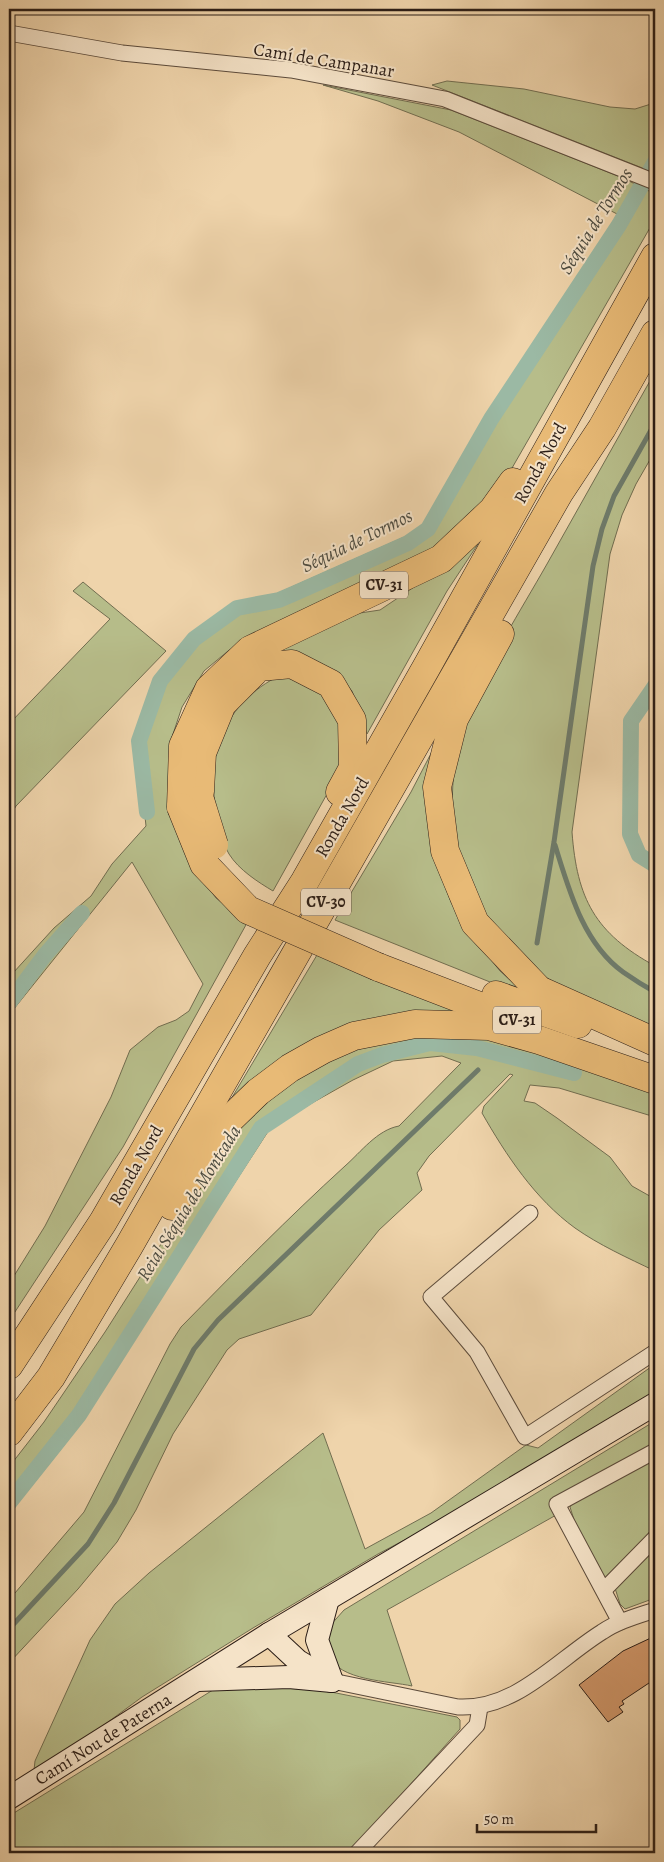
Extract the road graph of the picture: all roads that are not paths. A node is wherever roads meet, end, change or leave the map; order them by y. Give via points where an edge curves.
1 (9, 33) edge
2 (655, 182) edge
3 (655, 257) edge
4 (655, 334) edge
5 (603, 349) junction
6 (602, 428) junction
7 (191, 803) junction
8 (257, 956) junction
9 (379, 959) junction
10 (655, 1042) edge
11 (655, 1050) edge
12 (655, 1076) edge
13 (655, 1080) edge
14 (530, 1214) dead end
15 (655, 1352) edge
16 (9, 1365) edge
17 (51, 1377) junction
18 (655, 1404) edge
19 (9, 1432) edge
20 (655, 1451) edge
21 (655, 1538) edge
22 (604, 1590) junction
23 (328, 1598) junction
24 (655, 1610) edge
25 (620, 1622) junction
26 (269, 1634) junction
27 (288, 1677) junction
28 (197, 1680) junction
29 (332, 1681) junction
30 (480, 1707) junction
31 (9, 1798) edge
32 (357, 1853) edge

1 - 2 street, Camí de Campanar via 122,53 290,70 446,99
3 - 5 highway, Ronda Nord / CV-30
4 - 6 highway, Ronda Nord / CV-30
5 - 7 highway, CV-31 via 493,510 440,559 250,650 209,689 183,746
5 - 8 highway, Ronda Nord / CV-30 via 305,881
6 - 10 highway via 572,500 454,719 438,787 445,851 475,923 539,990
6 - 17 highway, Ronda Nord / CV-30 via 559,493
7 - 8 highway via 202,753 222,704 259,667 292,664 331,684 352,720 353,768 294,874
7 - 9 highway, bridge via 217,853 258,897
8 - 16 highway, Ronda Nord / CV-30 via 103,1222
9 - 11 highway
9 - 12 highway, CV-31
13 - 17 highway via 489,1026 415,1024 354,1036 322,1050 290,1068 258,1092 226,1123 140,1254
14 - 15 street via 431,1297 477,1352 525,1438
17 - 19 highway, Ronda Nord / CV-30
18 - 23 street, Camí Nou de Paterna
20 - 22 street via 557,1504
21 - 22 street
22 - 25 street
23 - 26 street, Camí Nou de Paterna
23 - 29 street via 317,1640
24 - 25 street
25 - 30 street via 516,1693
26 - 27 street
26 - 28 street, Camí Nou de Paterna
26 - 29 street via 298,1661
27 - 28 street
27 - 29 street
28 - 31 street, Camí Nou de Paterna
29 - 30 street via 458,1707
30 - 32 street via 477,1725

